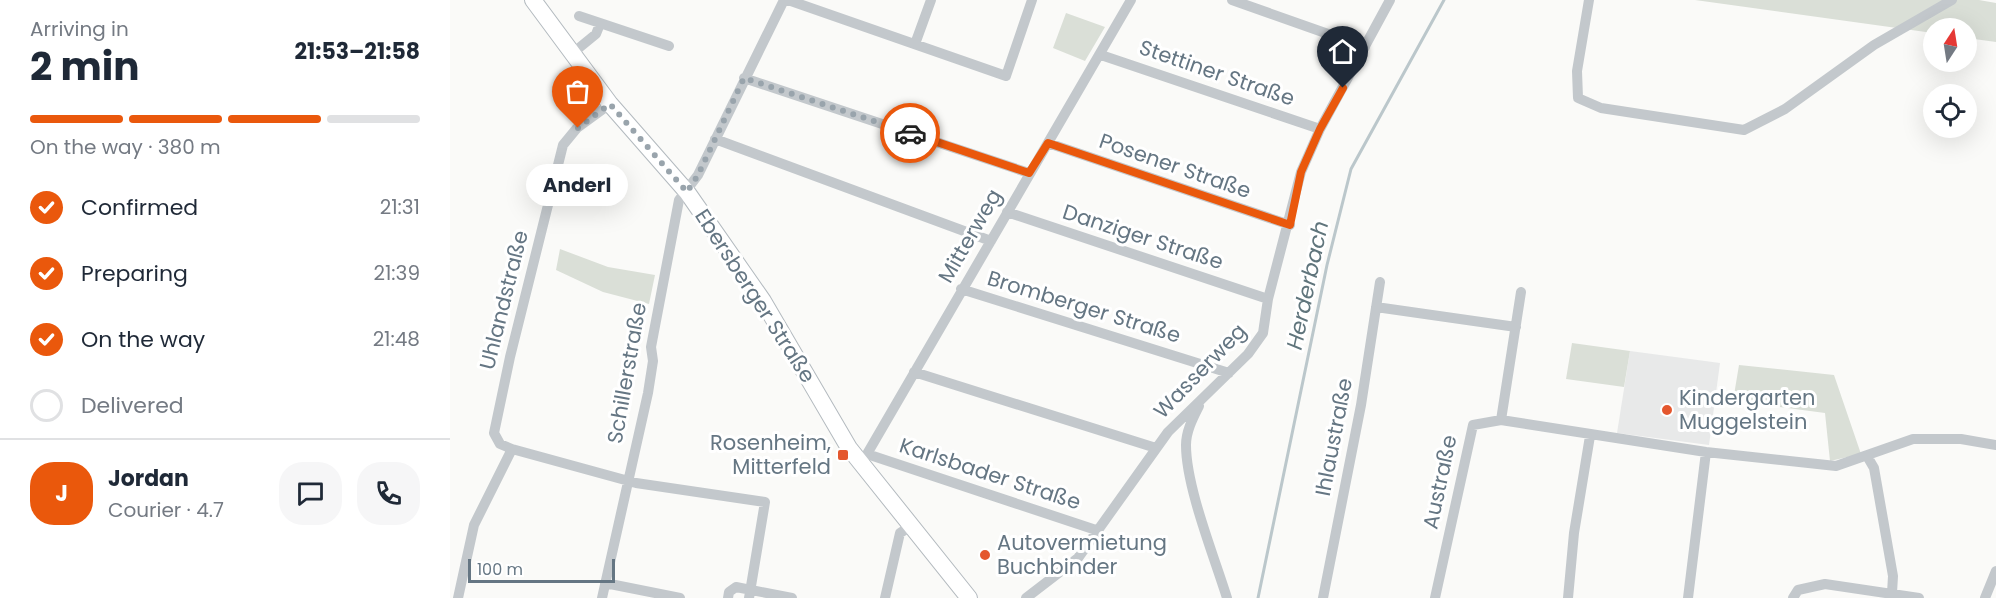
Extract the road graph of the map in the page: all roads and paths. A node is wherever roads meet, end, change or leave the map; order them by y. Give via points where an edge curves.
1 (533, 0) edge
2 (786, 0) edge
3 (931, 0) edge
4 (1032, 0) edge
5 (1131, 0) edge
6 (1232, 0) edge
7 (1390, 0) edge
8 (1589, 0) edge
9 (1952, 0) edge
10 (579, 16) dead end
11 (600, 24) junction
12 (915, 44) junction
13 (669, 46) dead end
14 (1365, 47) junction
15 (574, 52) junction
16 (1101, 55) junction
17 (744, 78) junction
18 (610, 104) junction
19 (1320, 129) junction
20 (715, 139) junction
21 (1048, 143) junction
22 (1029, 173) junction
23 (687, 192) junction
24 (1007, 212) junction
25 (1290, 225) junction
26 (991, 241) junction
27 (1380, 282) dead end
28 (962, 289) junction
29 (1521, 292) dead end
30 (1268, 298) junction
31 (1376, 307) junction
32 (1516, 327) junction
33 (914, 372) junction
34 (1229, 373) junction
35 (1204, 395) junction
36 (1501, 420) junction
37 (1590, 436) junction
38 (1996, 445) edge
39 (1156, 448) junction
40 (512, 449) junction
41 (1706, 452) junction
42 (1868, 456) junction
43 (864, 457) junction
44 (626, 480) junction
45 (911, 526) junction
46 (1099, 531) junction
47 (1996, 572) edge
48 (605, 583) junction
49 (1892, 593) junction
50 (750, 594) edge
51 (1795, 594) edge
52 (458, 598) edge
53 (602, 598) edge
54 (680, 598) edge
55 (728, 598) edge
56 (792, 598) edge
57 (885, 598) edge
58 (969, 598) edge
59 (1026, 598) edge
60 (1227, 598) edge
61 (1323, 598) edge
62 (1435, 598) edge
63 (1568, 598) edge
64 (1688, 598) edge
65 (1920, 598) edge
66 (1985, 598) edge

1 - 15 street, Ebersberger Straße
2 - 12 street
2 - 17 street, Schillerstraße
3 - 12 street
4 - 12 street via 1006,76
5 - 16 street, Mitterweg
6 - 14 street
7 - 14 street, Wasserweg
8 - 9 street via 1577,71 1578,98 1601,108 1744,130 1785,108 1874,45
10 - 11 street
11 - 13 street
11 - 15 street via 591,40
14 - 19 street, Wasserweg
15 - 18 street, Ebersberger Straße
16 - 19 street, Stettiner Straße
16 - 21 street, Mitterweg
17 - 20 street, Schillerstraße
17 - 22 street
18 - 23 street, Ebersberger Straße
18 - 40 street, Uhlandstraße via 563,145 495,421 494,433 500,444
19 - 25 street, Wasserweg via 1301,172
20 - 23 street, Schillerstraße
20 - 26 street
21 - 22 street, Mitterweg
21 - 25 street, Posener Straße
22 - 24 street, Mitterweg
23 - 43 street, Ebersberger Straße via 762,301 849,448
23 - 44 street, Schillerstraße via 679,200 651,347 648,393
24 - 26 street, Mitterweg
24 - 30 street, Danziger Straße
25 - 30 street, Wasserweg
26 - 28 street, Mitterweg
27 - 31 street, Ihlaustraße
28 - 33 street, Mitterweg
28 - 34 street, Bromberger Straße
29 - 32 street
30 - 34 street, Wasserweg via 1263,333
31 - 32 street
31 - 61 street, Ihlaustraße
32 - 36 street
33 - 39 street
33 - 43 street, Mitterweg
34 - 35 street, Wasserweg
35 - 39 street, Wasserweg
35 - 60 street via 1186,444 1190,476
36 - 37 street
36 - 62 street, Austraße via 1473,425
37 - 41 street
37 - 63 street
38 - 42 street via 1961,439 1913,439
39 - 46 street, Wasserweg
40 - 44 street
40 - 52 street via 470,539
41 - 42 street via 1836,466
41 - 64 street
42 - 49 street via 1874,468 1893,576
43 - 45 street, Ebersberger Straße
43 - 46 street, Karlsbader Straße
44 - 48 street, Schillerstraße
44 - 50 street via 765,502
45 - 57 street via 900,533
45 - 58 street, Ebersberger Straße
46 - 59 street, Wasserweg via 1078,558
47 - 66 street
48 - 53 street, Schillerstraße
48 - 54 street
49 - 51 street via 1825,584
49 - 65 street
50 - 55 street via 736,587
50 - 56 street

